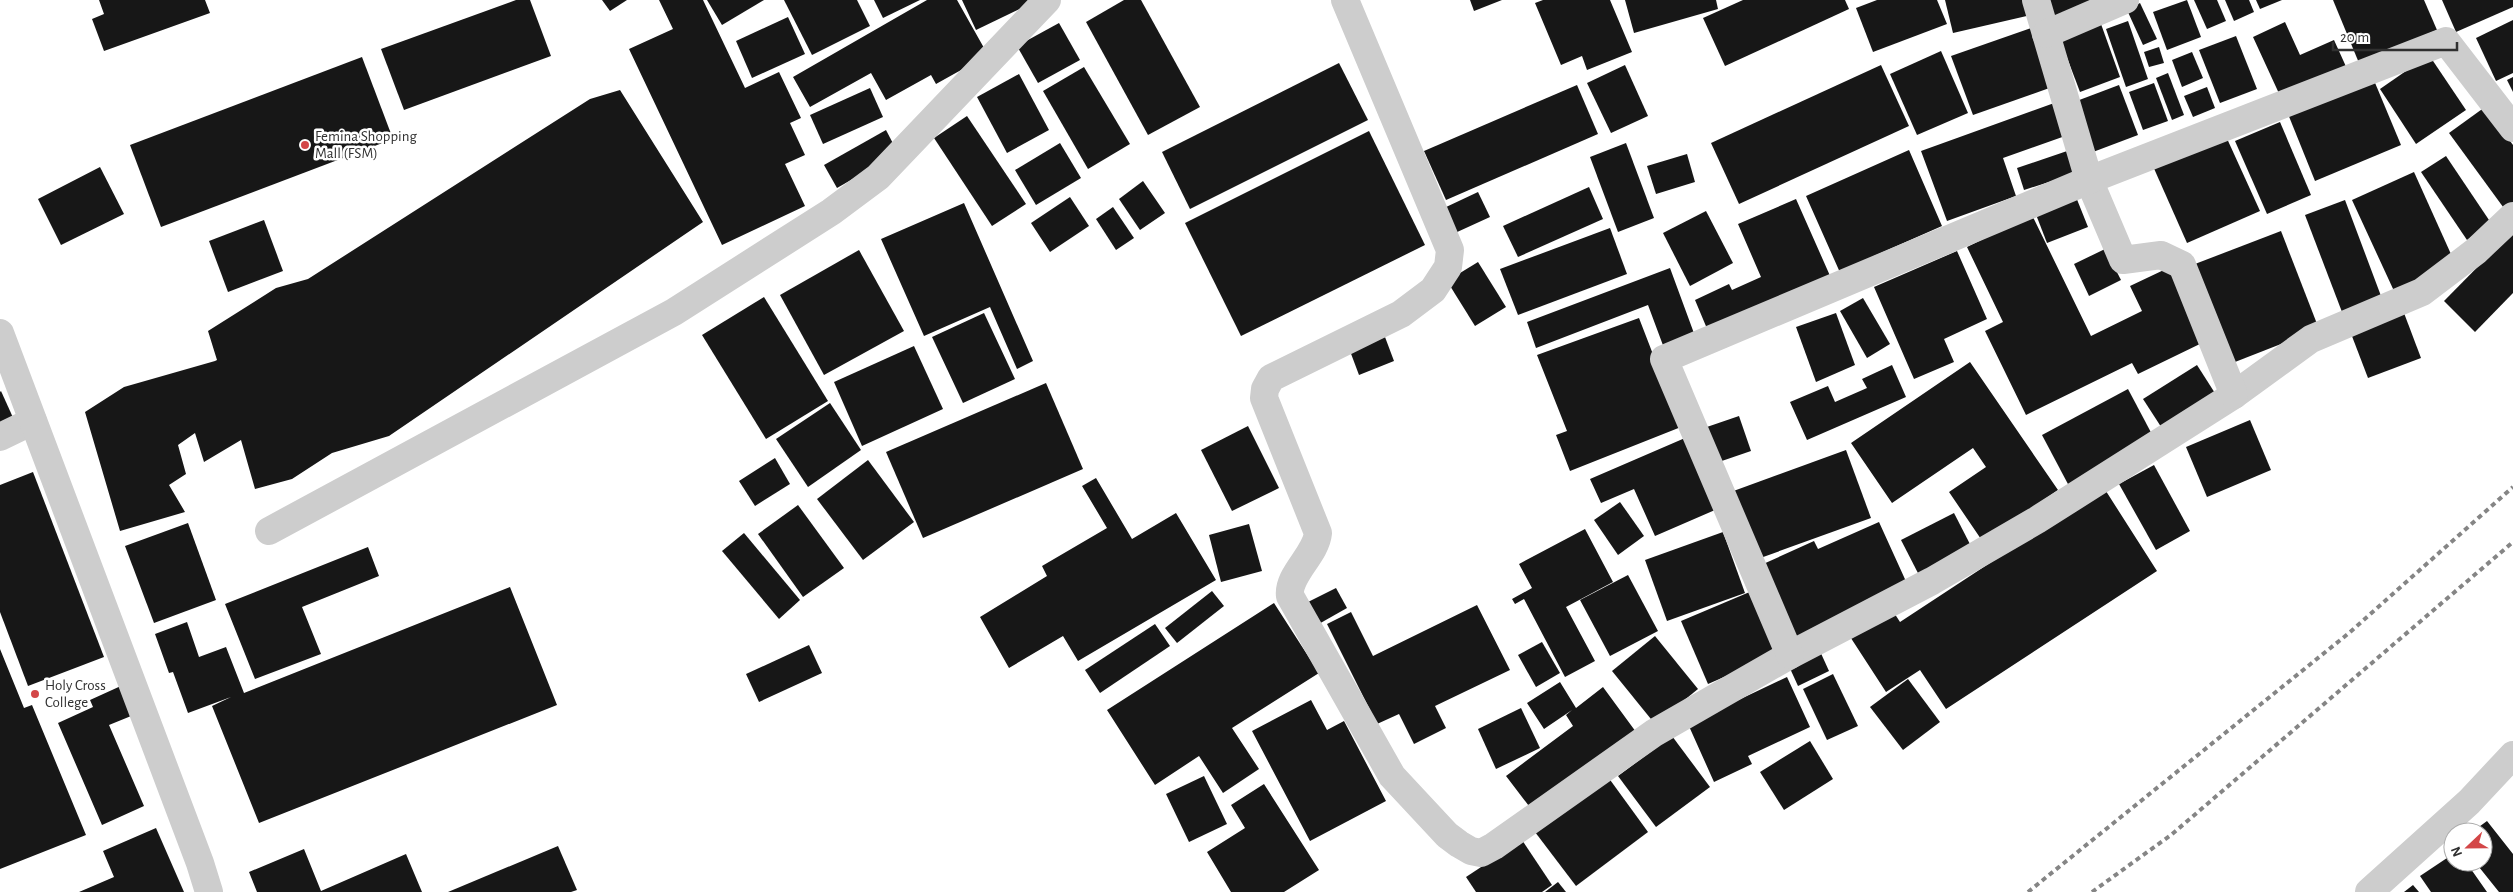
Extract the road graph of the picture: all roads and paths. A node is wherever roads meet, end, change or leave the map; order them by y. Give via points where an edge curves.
1 (1048, 0) edge
2 (1345, 0) edge
3 (2036, 0) edge
4 (2124, 0) edge
5 (2046, 34) junction
6 (2513, 128) edge
7 (2090, 180) junction
8 (2513, 216) edge
9 (0, 333) edge
10 (2234, 395) junction
11 (33, 421) junction
12 (0, 437) edge
13 (269, 531) dead end
14 (1790, 654) junction
15 (2513, 755) edge
16 (209, 892) edge
17 (2368, 892) edge

1 - 13 street via 878,177 831,212 674,312
2 - 14 street via 1450,250 1448,267 1433,290 1401,314 1271,378 1264,398 1318,533 1316,544 1291,585 1290,596 1392,776 1446,835 1471,851 1481,853 1654,733
3 - 5 street
4 - 5 street
5 - 7 street
6 - 7 street via 2446,41
7 - 10 street via 2123,260 2161,255 2182,265
7 - 14 street via 1664,359
8 - 10 street via 2476,251 2422,292 2311,339
9 - 11 street
10 - 14 street via 2029,525 1932,581
11 - 12 street
11 - 16 street
15 - 17 street via 2469,802

